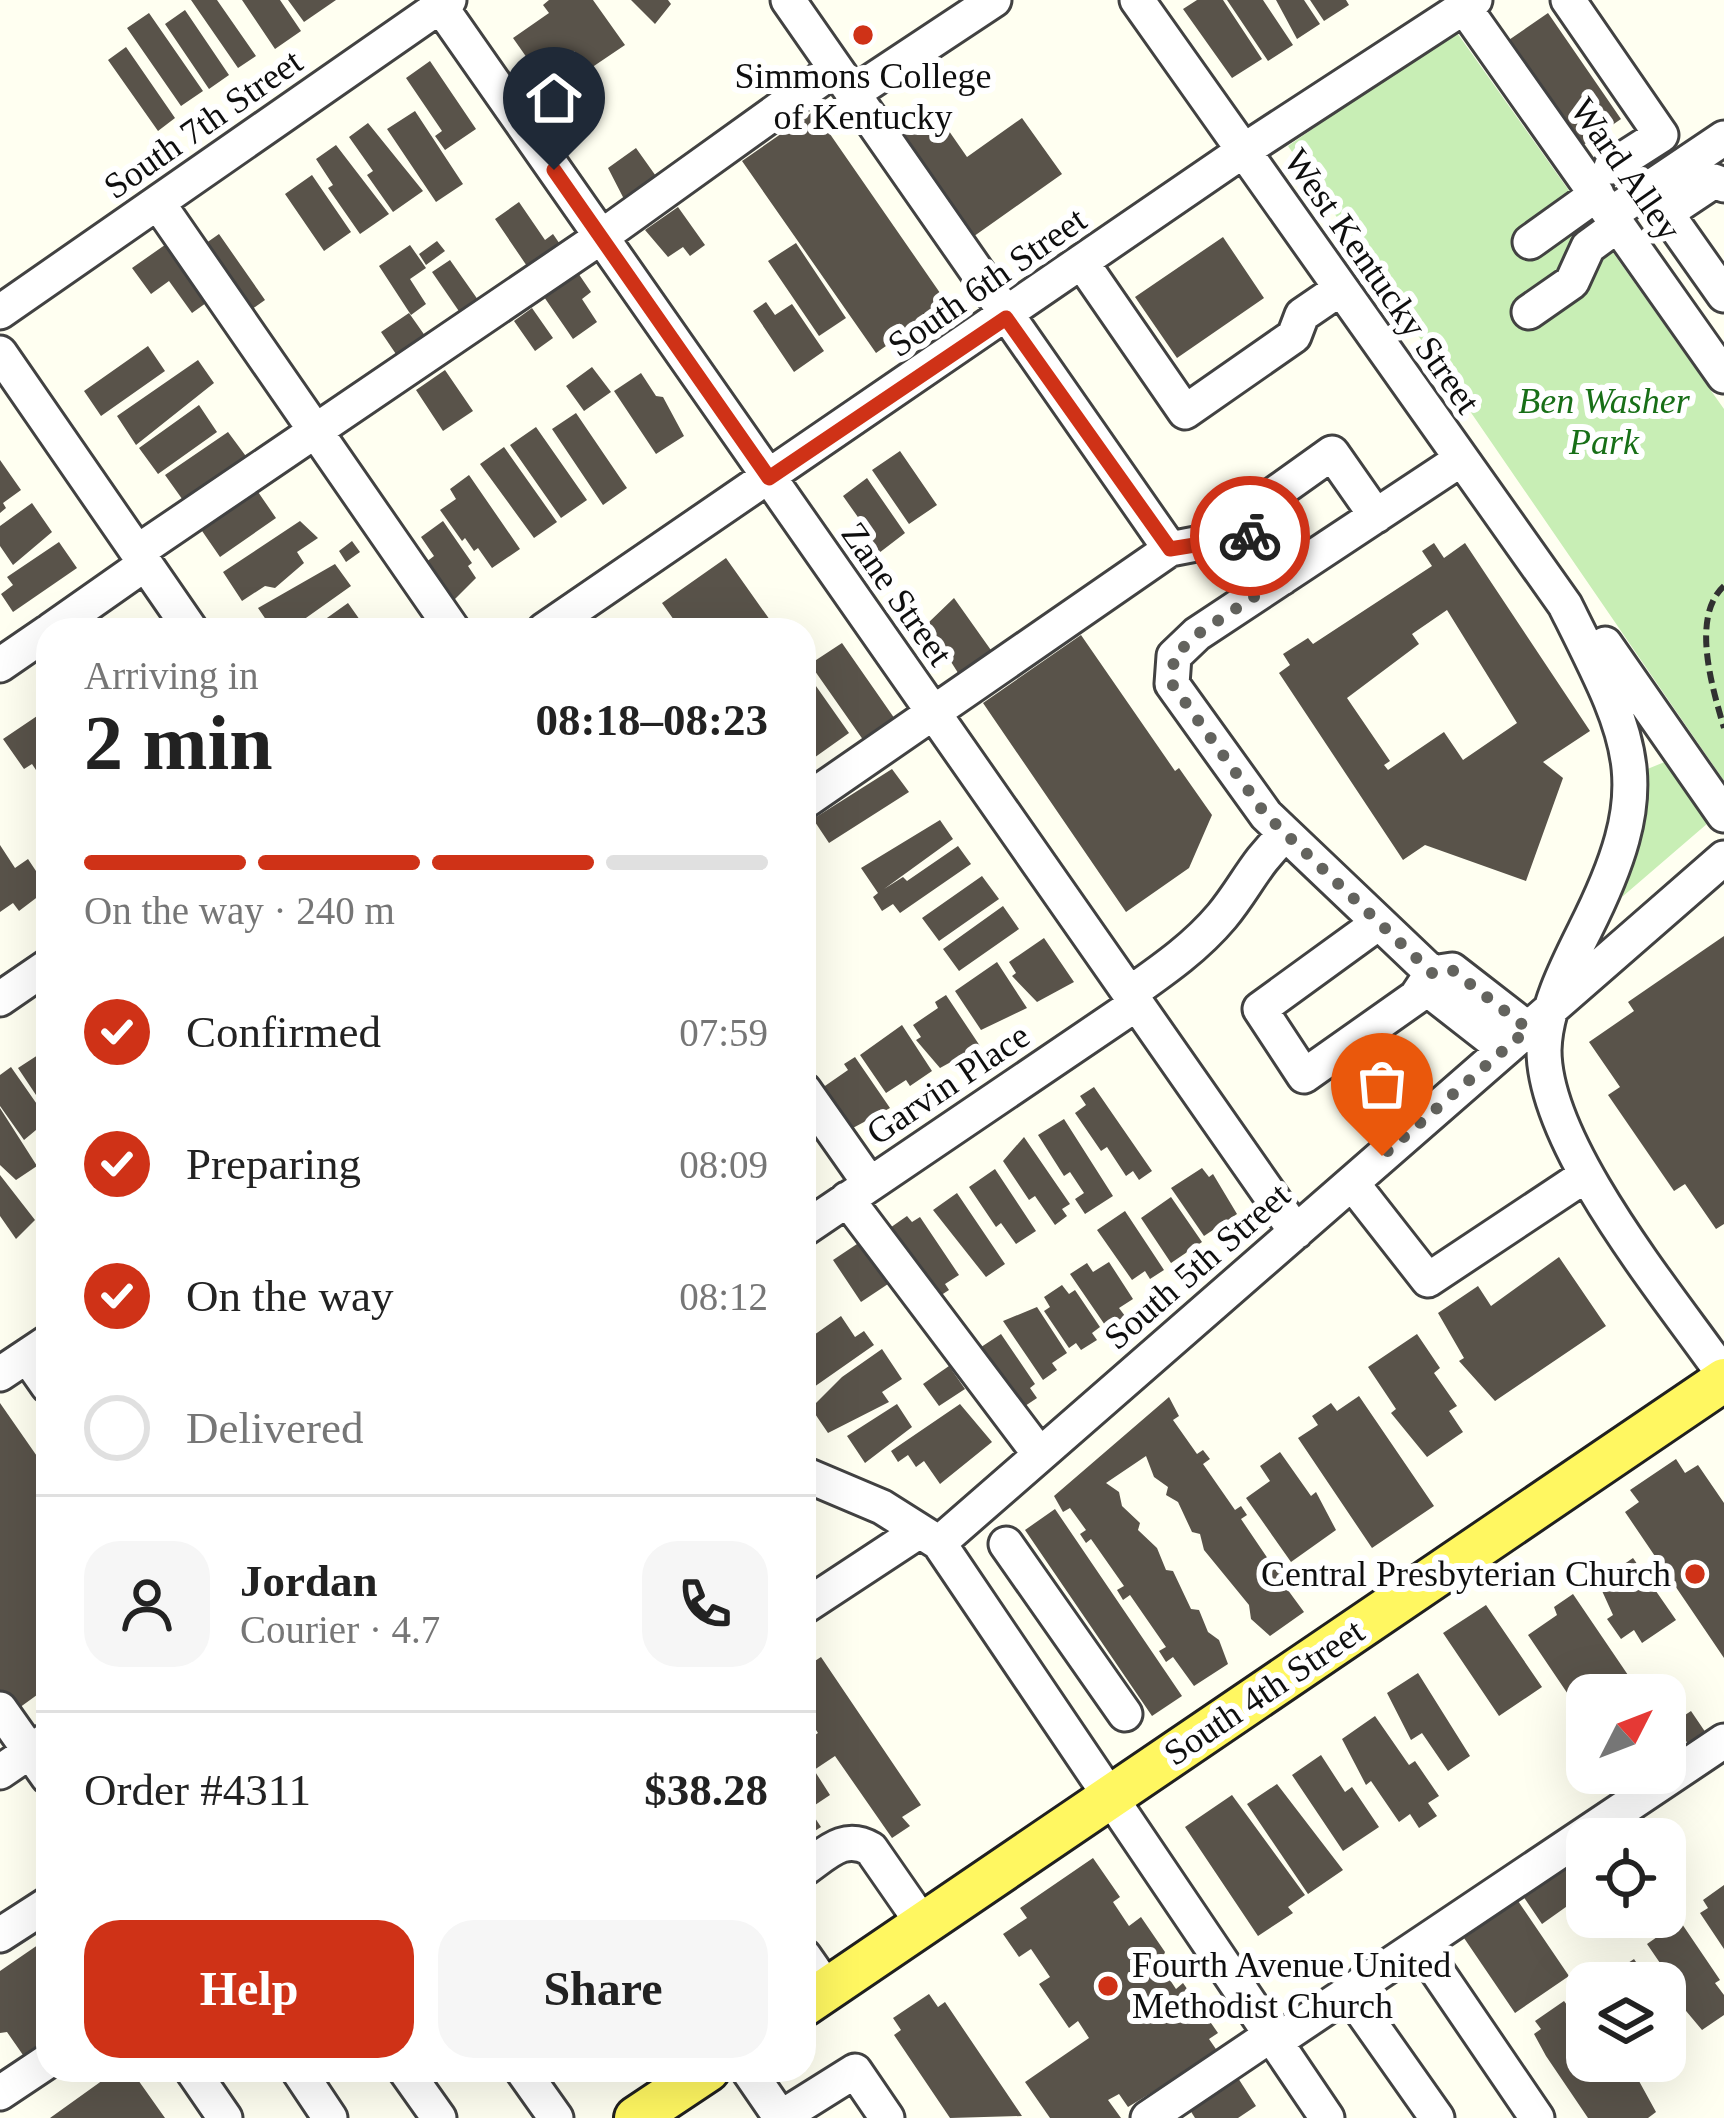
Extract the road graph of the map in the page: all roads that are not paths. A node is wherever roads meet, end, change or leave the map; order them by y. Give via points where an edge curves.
1 (788, 0) edge
2 (994, 0) edge
3 (1137, 0) edge
4 (1568, 0) edge
5 (442, 2) edge
6 (1470, 4) edge
7 (843, 81) junction
8 (1724, 138) edge
9 (1243, 151) junction
10 (1724, 185) edge
11 (1609, 200) junction
12 (158, 202) junction
13 (601, 237) junction
14 (1530, 242) dead end
15 (1083, 264) junction
16 (1340, 290) junction
17 (1724, 295) edge
18 (0, 312) edge
19 (1529, 312) dead end
20 (1006, 318) junction
21 (0, 353) edge
22 (1724, 376) edge
23 (315, 429) junction
24 (1460, 460) junction
25 (769, 478) junction
26 (1376, 516) junction
27 (1238, 520) junction
28 (1170, 549) junction
29 (141, 558) junction
30 (1282, 578) junction
31 (1565, 605) junction
32 (65, 618) edge
33 (183, 618) edge
34 (445, 618) edge
35 (562, 618) edge
36 (36, 640) edge
37 (0, 665) edge
38 (934, 714) junction
39 (816, 794) edge
40 (1724, 815) edge
41 (1285, 835) junction
42 (1724, 858) edge
43 (1376, 924) junction
44 (1432, 973) junction
45 (36, 975) edge
46 (0, 999) edge
47 (1132, 999) junction
48 (1556, 1004) junction
49 (1516, 1039) junction
50 (816, 1112) edge
51 (1586, 1175) junction
52 (1352, 1183) junction
53 (859, 1192) junction
54 (816, 1221) edge
55 (1296, 1232) junction
56 (1724, 1378) edge
57 (1040, 1455) junction
58 (816, 1479) edge
59 (929, 1538) junction
60 (1006, 1544) dead end
61 (1036, 1587) junction
62 (816, 1599) edge
63 (988, 1619) junction
64 (0, 1708) edge
65 (1067, 1733) junction
66 (1724, 1741) edge
67 (36, 1749) edge
68 (36, 1758) edge
69 (0, 1772) edge
70 (1109, 1796) junction
71 (816, 1861) edge
72 (36, 1912) edge
73 (923, 1924) junction
74 (0, 1935) edge
75 (1420, 1946) junction
76 (816, 1981) edge
77 (1349, 1993) junction
78 (1273, 2038) junction
79 (36, 2069) edge
80 (200, 2082) edge
81 (306, 2082) edge
82 (414, 2082) edge
83 (530, 2082) edge
84 (690, 2082) edge
85 (756, 2082) edge
86 (0, 2093) edge
87 (0, 2109) edge
88 (6, 2118) edge
89 (225, 2118) edge
90 (330, 2118) edge
91 (439, 2118) edge
92 (556, 2118) edge
93 (636, 2118) edge
94 (780, 2118) edge
95 (887, 2118) edge
96 (1148, 2118) edge
97 (1328, 2118) edge
98 (1437, 2118) edge
99 (1537, 2118) edge

1 - 7 street
2 - 7 street
3 - 9 street, West Kentucky Street
4 - 11 street via 1661,136
5 - 12 street, South 7th Street
5 - 13 street, Zane Street
6 - 9 street, South 6th Street
6 - 11 street, Ward Alley
7 - 13 street
7 - 20 street
8 - 11 street
9 - 15 street, South 6th Street
9 - 16 street, West Kentucky Street
10 - 17 street via 1714,181 1672,208 1674,224
11 - 14 street
11 - 19 street via 1572,282
11 - 22 street, Ward Alley
12 - 18 street, South 7th Street
12 - 23 street
13 - 23 street
13 - 25 street, Zane Street
15 - 16 street via 1186,412 1294,336 1302,315
15 - 20 street, South 6th Street
16 - 24 street, West Kentucky Street
20 - 25 street, South 6th Street
20 - 28 street
21 - 29 street
23 - 29 street
23 - 34 street
24 - 26 street
24 - 31 street, West Kentucky Street
25 - 35 street, South 6th Street
25 - 38 street, Zane Street
26 - 27 street via 1332,453
26 - 30 street
27 - 28 street via 1201,544
27 - 30 street
28 - 38 street
29 - 32 street
29 - 33 street
30 - 41 street via 1174,656 1172,684
31 - 40 street, West Kentucky Street via 1606,645
31 - 48 street, West Kentucky Street via 1618,710 1632,800 1620,854
36 - 37 street
38 - 39 street
38 - 47 street, Zane Street
41 - 43 street
41 - 47 street, Garvin Place via 1255,862 1196,946
42 - 48 street, South 5th Street
43 - 44 street
43 - 44 street via 1260,1009 1304,1076 1416,997
44 - 49 street via 1435,994
45 - 46 street
47 - 53 street, Garvin Place
47 - 55 street, Zane Street
48 - 49 street, South 5th Street
48 - 51 street, West Kentucky Street via 1546,1067
49 - 52 street, South 5th Street
50 - 53 street
51 - 52 street via 1428,1280
51 - 56 street, West Kentucky Street
52 - 55 street, South 5th Street
53 - 54 street, Garvin Place
53 - 57 street
55 - 57 street, South 5th Street
56 - 70 main road, South 4th Street
57 - 59 street, South 5th Street
58 - 59 street
59 - 62 street, South 5th Street
59 - 63 street
60 - 61 street
61 - 63 street
61 - 65 street via 1120,1706
63 - 65 street
64 - 67 street
65 - 70 street
66 - 75 street
68 - 69 street
70 - 73 main road, South 4th Street
70 - 78 street
71 - 73 street via 858,1841
72 - 74 street
73 - 76 main road, South 4th Street
75 - 77 street
75 - 99 street
77 - 78 street
77 - 98 street
78 - 96 street
78 - 97 street
79 - 86 street
80 - 89 street
81 - 90 street
82 - 91 street
83 - 92 street
84 - 93 main road
85 - 94 street
87 - 88 street
94 - 95 street via 855,2071

